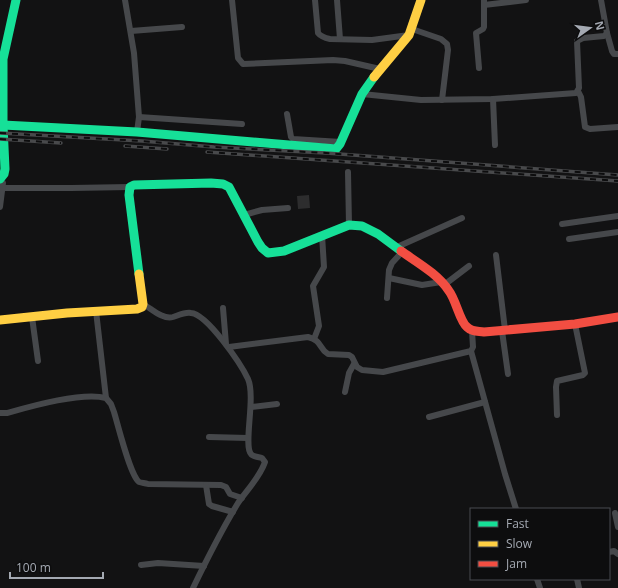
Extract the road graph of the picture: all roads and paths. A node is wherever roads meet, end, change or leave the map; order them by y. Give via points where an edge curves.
1 (16, 0) edge
2 (125, 0) edge
3 (232, 0) edge
4 (315, 0) edge
5 (337, 0) edge
6 (421, 0) edge
7 (526, 0) edge
8 (601, 0) edge
9 (484, 3) edge
10 (182, 27) dead end
11 (131, 32) junction
12 (411, 32) junction
13 (607, 33) junction
14 (340, 39) junction
15 (618, 54) edge
16 (2, 59) edge
17 (479, 68) dead end
18 (380, 69) junction
19 (578, 91) junction
20 (362, 94) junction
21 (493, 99) junction
22 (442, 100) junction
23 (287, 114) dead end
24 (139, 117) junction
25 (242, 124) dead end
26 (3, 125) junction
27 (618, 127) edge
28 (137, 132) junction
29 (340, 145) junction
30 (495, 145) dead end
31 (348, 172) dead end
32 (2, 180) edge
33 (130, 187) junction
34 (0, 207) edge
35 (288, 208) dead end
36 (244, 215) junction
37 (618, 216) edge
38 (462, 218) dead end
39 (562, 224) dead end
40 (349, 225) junction
41 (618, 232) edge
42 (322, 235) junction
43 (569, 239) dead end
44 (400, 249) junction
45 (496, 255) dead end
46 (469, 266) dead end
47 (389, 278) junction
48 (442, 283) junction
49 (387, 298) dead end
50 (143, 304) junction
51 (223, 308) dead end
52 (96, 311) junction
53 (618, 316) edge
54 (32, 317) junction
55 (0, 320) edge
56 (575, 324) junction
57 (472, 331) junction
58 (504, 331) junction
59 (314, 339) junction
60 (227, 346) junction
61 (471, 351) junction
62 (38, 361) dead end
63 (354, 364) junction
64 (508, 374) dead end
65 (345, 392) dead end
66 (106, 398) junction
67 (485, 402) junction
68 (277, 404) dead end
69 (251, 407) junction
70 (0, 413) edge
71 (557, 415) dead end
72 (429, 417) dead end
73 (210, 437) dead end
74 (248, 438) junction
75 (206, 485) junction
76 (242, 498) junction
77 (516, 508) edge
78 (233, 512) junction
79 (615, 514) dead end
80 (618, 526) edge
81 (141, 565) dead end
82 (204, 566) junction
83 (193, 588) edge

1 - 16 street
2 - 11 street
3 - 18 street via 238,58 243,64 333,60
4 - 14 street via 318,33 330,39
5 - 14 street
6 - 12 street
7 - 9 street
8 - 13 street
9 - 17 street via 484,27 476,33
10 - 11 street
11 - 24 street
12 - 14 street via 372,40
12 - 18 street
12 - 22 street via 444,40 447,44
13 - 15 street via 612,51
13 - 19 street via 604,36 577,41
16 - 26 street
18 - 20 street
19 - 21 street via 572,94
19 - 27 street via 585,127
20 - 22 street via 412,100
20 - 29 street
21 - 22 street
21 - 30 street
23 - 29 street via 292,139
24 - 25 street
24 - 28 street
26 - 28 street
26 - 32 street via 5,169
28 - 29 street via 331,149
31 - 40 street
32 - 33 street via 71,188
32 - 34 street
33 - 36 street via 223,184 229,187
33 - 50 street
35 - 36 street via 262,210
36 - 42 street via 258,242 268,253 284,251
37 - 39 street
38 - 44 street
40 - 42 street
40 - 44 street via 369,229
41 - 43 street
42 - 59 street via 324,267 313,286 319,326
44 - 47 street via 392,263
44 - 48 street
45 - 58 street
46 - 48 street
47 - 48 street via 422,285
47 - 49 street
48 - 57 street via 455,300 465,326
50 - 52 street via 137,309
50 - 60 street via 171,318 182,314 196,314
51 - 60 street
52 - 54 street
52 - 66 street
53 - 56 street
54 - 55 street
54 - 62 street
56 - 58 street
56 - 71 street via 585,373 557,381
57 - 58 street
57 - 61 street
58 - 64 street
59 - 60 street via 300,337
59 - 63 street via 325,352 349,355
60 - 69 street via 248,379
61 - 63 street via 387,371 362,370
61 - 67 street
63 - 65 street via 349,373
66 - 70 street via 90,396
66 - 75 street via 114,412 130,465 140,482
67 - 72 street
67 - 77 street
68 - 69 street
69 - 74 street
73 - 74 street
74 - 76 street via 248,449 251,454 265,462
75 - 76 street via 224,486 230,494
75 - 78 street via 209,504
76 - 78 street
78 - 82 street
79 - 80 street
81 - 82 street via 158,563
82 - 83 street

